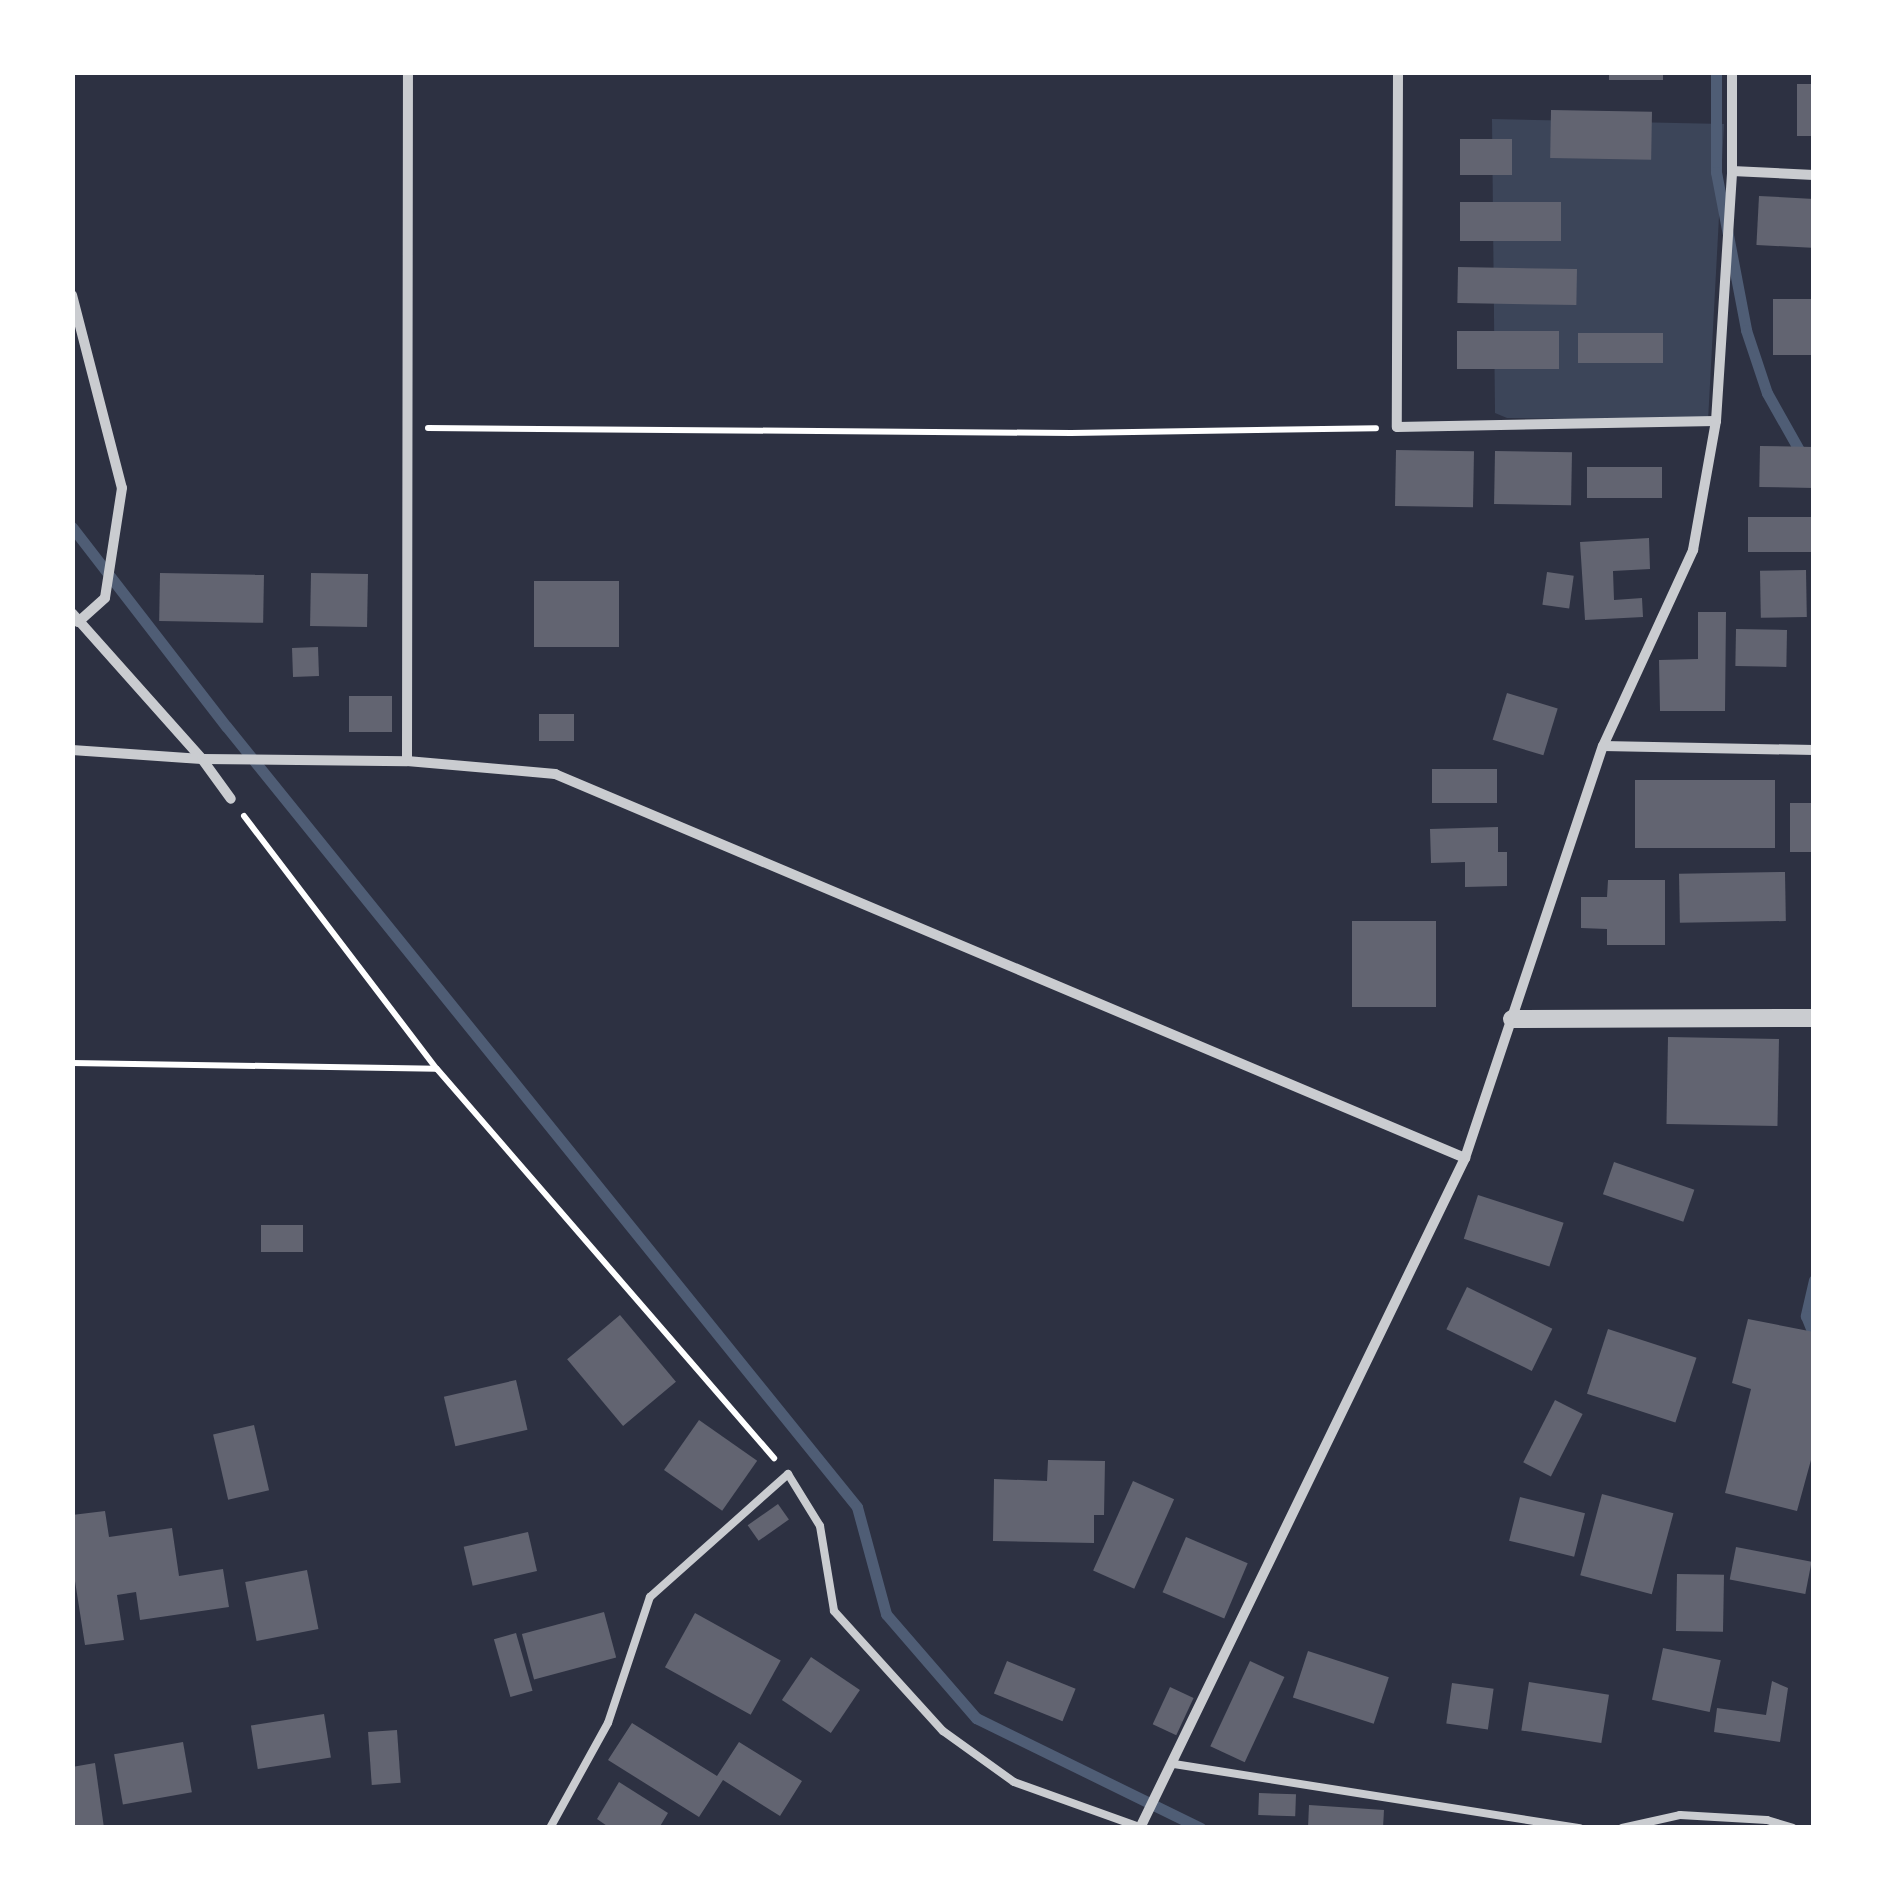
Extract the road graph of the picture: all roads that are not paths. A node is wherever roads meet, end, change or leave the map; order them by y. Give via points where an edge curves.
1 (408, 72) edge
2 (1398, 72) edge
3 (1732, 72) edge
4 (1732, 171) junction
5 (1814, 175) edge
6 (72, 295) edge
7 (1716, 421) junction
8 (75, 617) edge
9 (1603, 746) junction
10 (72, 750) edge
11 (1814, 750) edge
12 (202, 759) junction
13 (407, 761) junction
14 (231, 799) road end
15 (1814, 1018) edge
16 (1512, 1019) junction
17 (1466, 1158) junction
18 (1174, 1764) junction
19 (1140, 1827) edge
20 (550, 1828) edge
21 (1580, 1828) edge
22 (1622, 1828) edge
23 (1793, 1828) edge

1 - 13 street
2 - 7 street via 1397,427
3 - 4 street
4 - 5 street
4 - 7 street
6 - 8 street via 122,488 105,598
7 - 9 street via 1693,550
8 - 12 street
9 - 11 street
9 - 16 street
10 - 12 street
12 - 13 street
12 - 14 street
13 - 17 street via 555,774
15 - 16 street
16 - 17 street
17 - 18 street
18 - 19 street
18 - 21 lane
19 - 20 lane via 1014,1782 942,1731 834,1611 820,1526 788,1474 650,1597 608,1724
22 - 23 lane via 1680,1816 1767,1820

